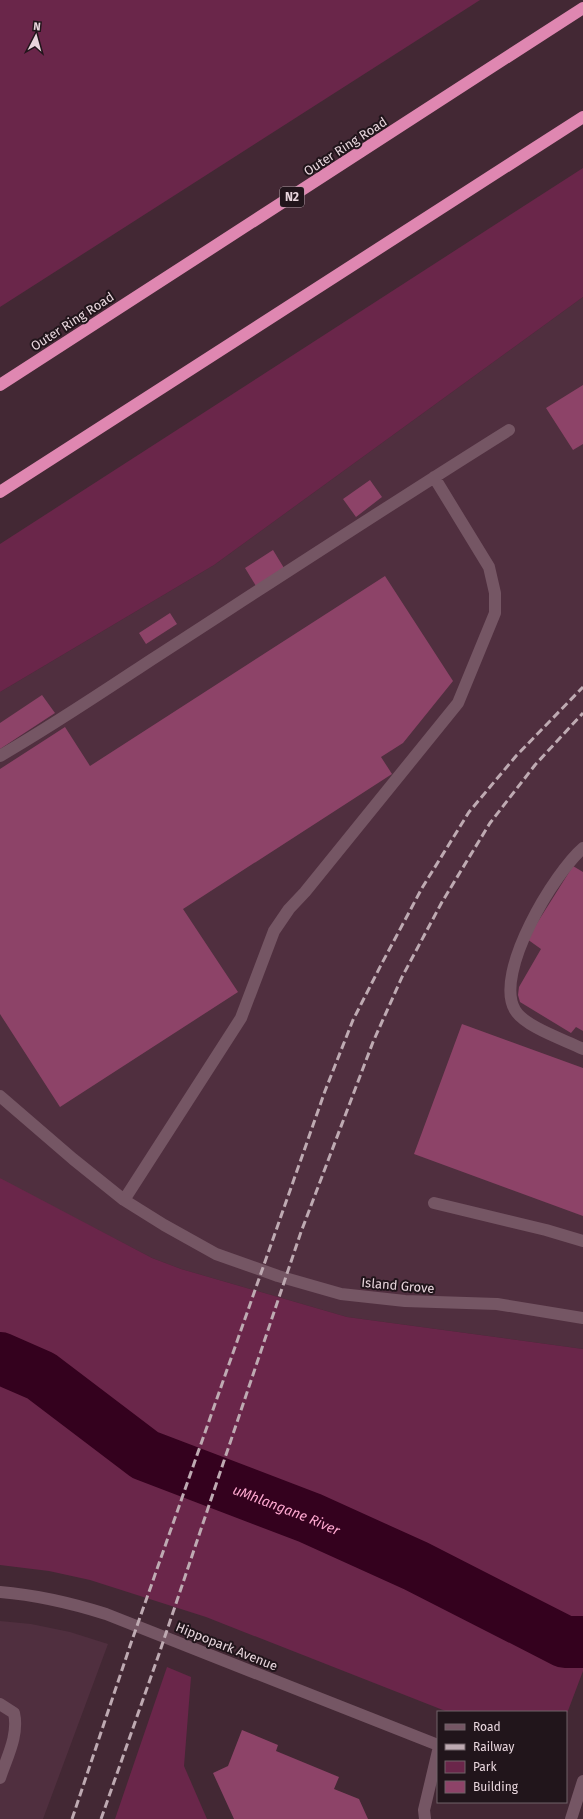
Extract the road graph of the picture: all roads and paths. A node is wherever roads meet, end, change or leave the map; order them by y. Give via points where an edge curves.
1 (583, 8) edge
2 (583, 117) edge
3 (0, 385) edge
4 (509, 430) dead end
5 (434, 477) junction
6 (0, 492) edge
7 (0, 756) edge
8 (583, 848) edge
9 (583, 1049) edge
10 (0, 1096) edge
11 (124, 1200) junction
12 (434, 1203) dead end
13 (583, 1242) edge
14 (583, 1318) edge
15 (0, 1592) edge
16 (0, 1704) edge
17 (437, 1745) edge
18 (437, 1755) edge
19 (0, 1778) edge
20 (583, 1781) edge
21 (571, 1797) edge
22 (425, 1819) edge
23 (571, 1819) edge

1 - 3 highway, Outer Ring Road / N2
2 - 6 highway
4 - 5 street
5 - 7 street via 56,723
5 - 11 street via 489,567 496,592 496,613 458,703 289,909 274,931 241,1018
8 - 9 street via 575,855 540,905 516,956 510,988 515,1011 529,1023
10 - 11 street, Island Grove
11 - 14 street, Island Grove via 216,1254 278,1276 342,1294 405,1301 497,1304
12 - 13 street via 546,1230
15 - 17 street, Hippopark Avenue via 29,1594 69,1602 106,1614
16 - 19 street via 14,1713 16,1722 16,1731
18 - 22 street via 424,1810
20 - 21 street
21 - 23 street

